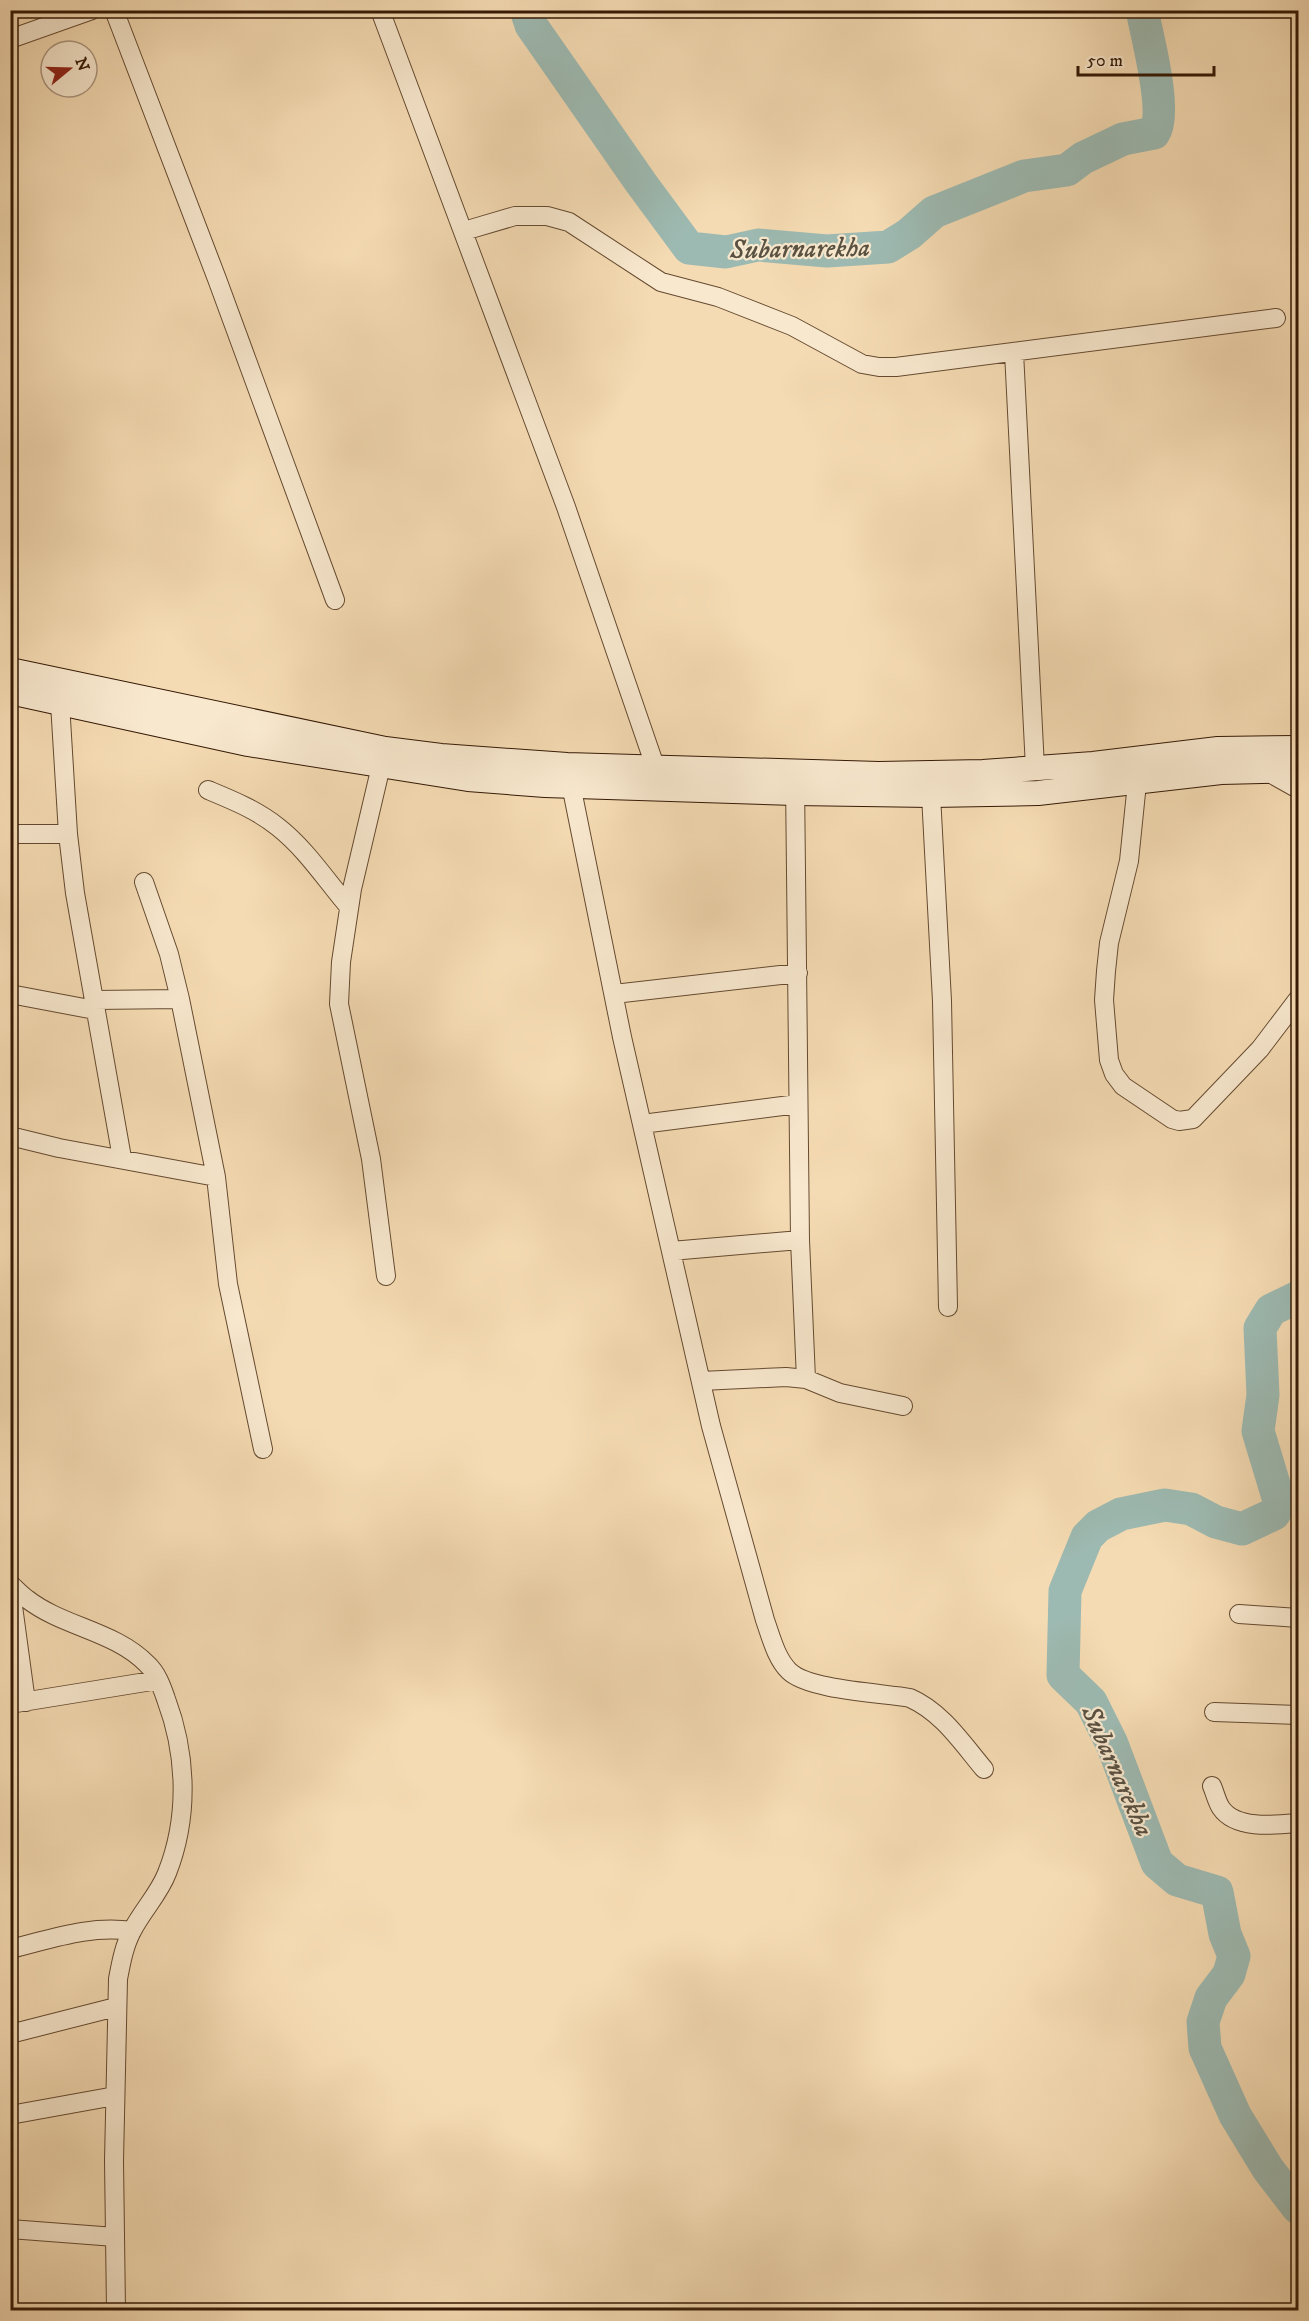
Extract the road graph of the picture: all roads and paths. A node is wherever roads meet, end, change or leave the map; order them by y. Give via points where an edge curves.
1 (92, 10) edge
2 (114, 10) edge
3 (380, 10) edge
4 (10, 39) edge
5 (464, 231) junction
6 (1276, 318) dead end
7 (1014, 352) junction
8 (335, 600) dead end
9 (10, 670) edge
10 (10, 692) edge
11 (62, 692) junction
12 (1218, 748) junction
13 (1299, 748) edge
14 (381, 766) junction
15 (1035, 768) junction
16 (656, 769) junction
17 (1264, 770) junction
18 (1299, 771) edge
19 (569, 775) junction
20 (795, 782) junction
21 (1137, 783) junction
22 (1299, 789) edge
23 (208, 790) dead end
24 (930, 795) junction
25 (10, 834) edge
26 (68, 834) junction
27 (144, 882) dead end
28 (349, 907) junction
29 (798, 973) junction
30 (10, 994) edge
31 (614, 994) junction
32 (180, 999) junction
33 (1299, 999) edge
34 (94, 1005) junction
35 (798, 1104) junction
36 (642, 1124) junction
37 (10, 1136) edge
38 (122, 1158) junction
39 (216, 1177) junction
40 (800, 1240) junction
41 (671, 1251) junction
42 (386, 1276) dead end
43 (948, 1307) dead end
44 (806, 1379) junction
45 (701, 1381) junction
46 (903, 1406) dead end
47 (263, 1449) dead end
48 (10, 1584) edge
49 (1239, 1614) dead end
50 (1299, 1618) edge
51 (158, 1680) junction
52 (18, 1703) edge
53 (1214, 1712) dead end
54 (1299, 1715) edge
55 (984, 1769) dead end
56 (1212, 1786) dead end
57 (1299, 1823) edge
58 (132, 1931) junction
59 (10, 1949) edge
60 (116, 2007) junction
61 (10, 2034) edge
62 (115, 2096) junction
63 (10, 2115) edge
64 (10, 2229) edge
65 (115, 2237) junction
66 (116, 2310) edge

1 - 4 street
2 - 8 street
3 - 5 street
5 - 7 street via 514,216 547,216 569,222 661,282 718,297 792,326 862,364 896,367
5 - 16 street via 566,507
6 - 7 street
7 - 15 street
9 - 11 main road
10 - 11 main road
11 - 14 main road via 248,744
11 - 19 main road via 385,748
11 - 26 street
12 - 13 main road
12 - 15 main road
12 - 17 street
14 - 19 main road via 468,779
14 - 28 street
15 - 20 main road via 879,774
16 - 19 main road
16 - 20 main road
17 - 18 main road
17 - 21 main road
17 - 22 street
19 - 20 main road
19 - 31 street
20 - 24 main road
20 - 29 street
21 - 24 main road via 1038,794
21 - 33 street via 1130,861 1109,943 1106,971 1104,1000 1109,1060 1114,1074 1123,1086 1172,1119 1193,1119 1260,1049
23 - 28 street via 245,806 276,826 300,847
24 - 43 street via 942,1001
25 - 26 street
26 - 34 street
27 - 32 street
28 - 42 street via 339,1004 371,1159
29 - 31 street
29 - 35 street
30 - 34 street
31 - 36 street
32 - 34 street
32 - 39 street
34 - 38 street
35 - 36 street
35 - 40 street
36 - 41 street
37 - 38 street
38 - 39 street
39 - 47 street via 228,1284
40 - 41 street
40 - 44 street
41 - 45 street
44 - 45 street
44 - 46 street via 840,1393
45 - 55 street via 765,1620 788,1671 804,1681 910,1698 924,1704
48 - 51 street via 49,1612 123,1646 148,1664
48 - 52 street
49 - 50 street
51 - 52 street
51 - 58 street via 180,1746 180,1825 166,1876
53 - 54 street
56 - 57 street via 1221,1809 1235,1820
58 - 59 street via 103,1928
58 - 60 street via 123,1955
60 - 61 street
60 - 62 street
62 - 63 street
62 - 65 street
64 - 65 street
65 - 66 street

